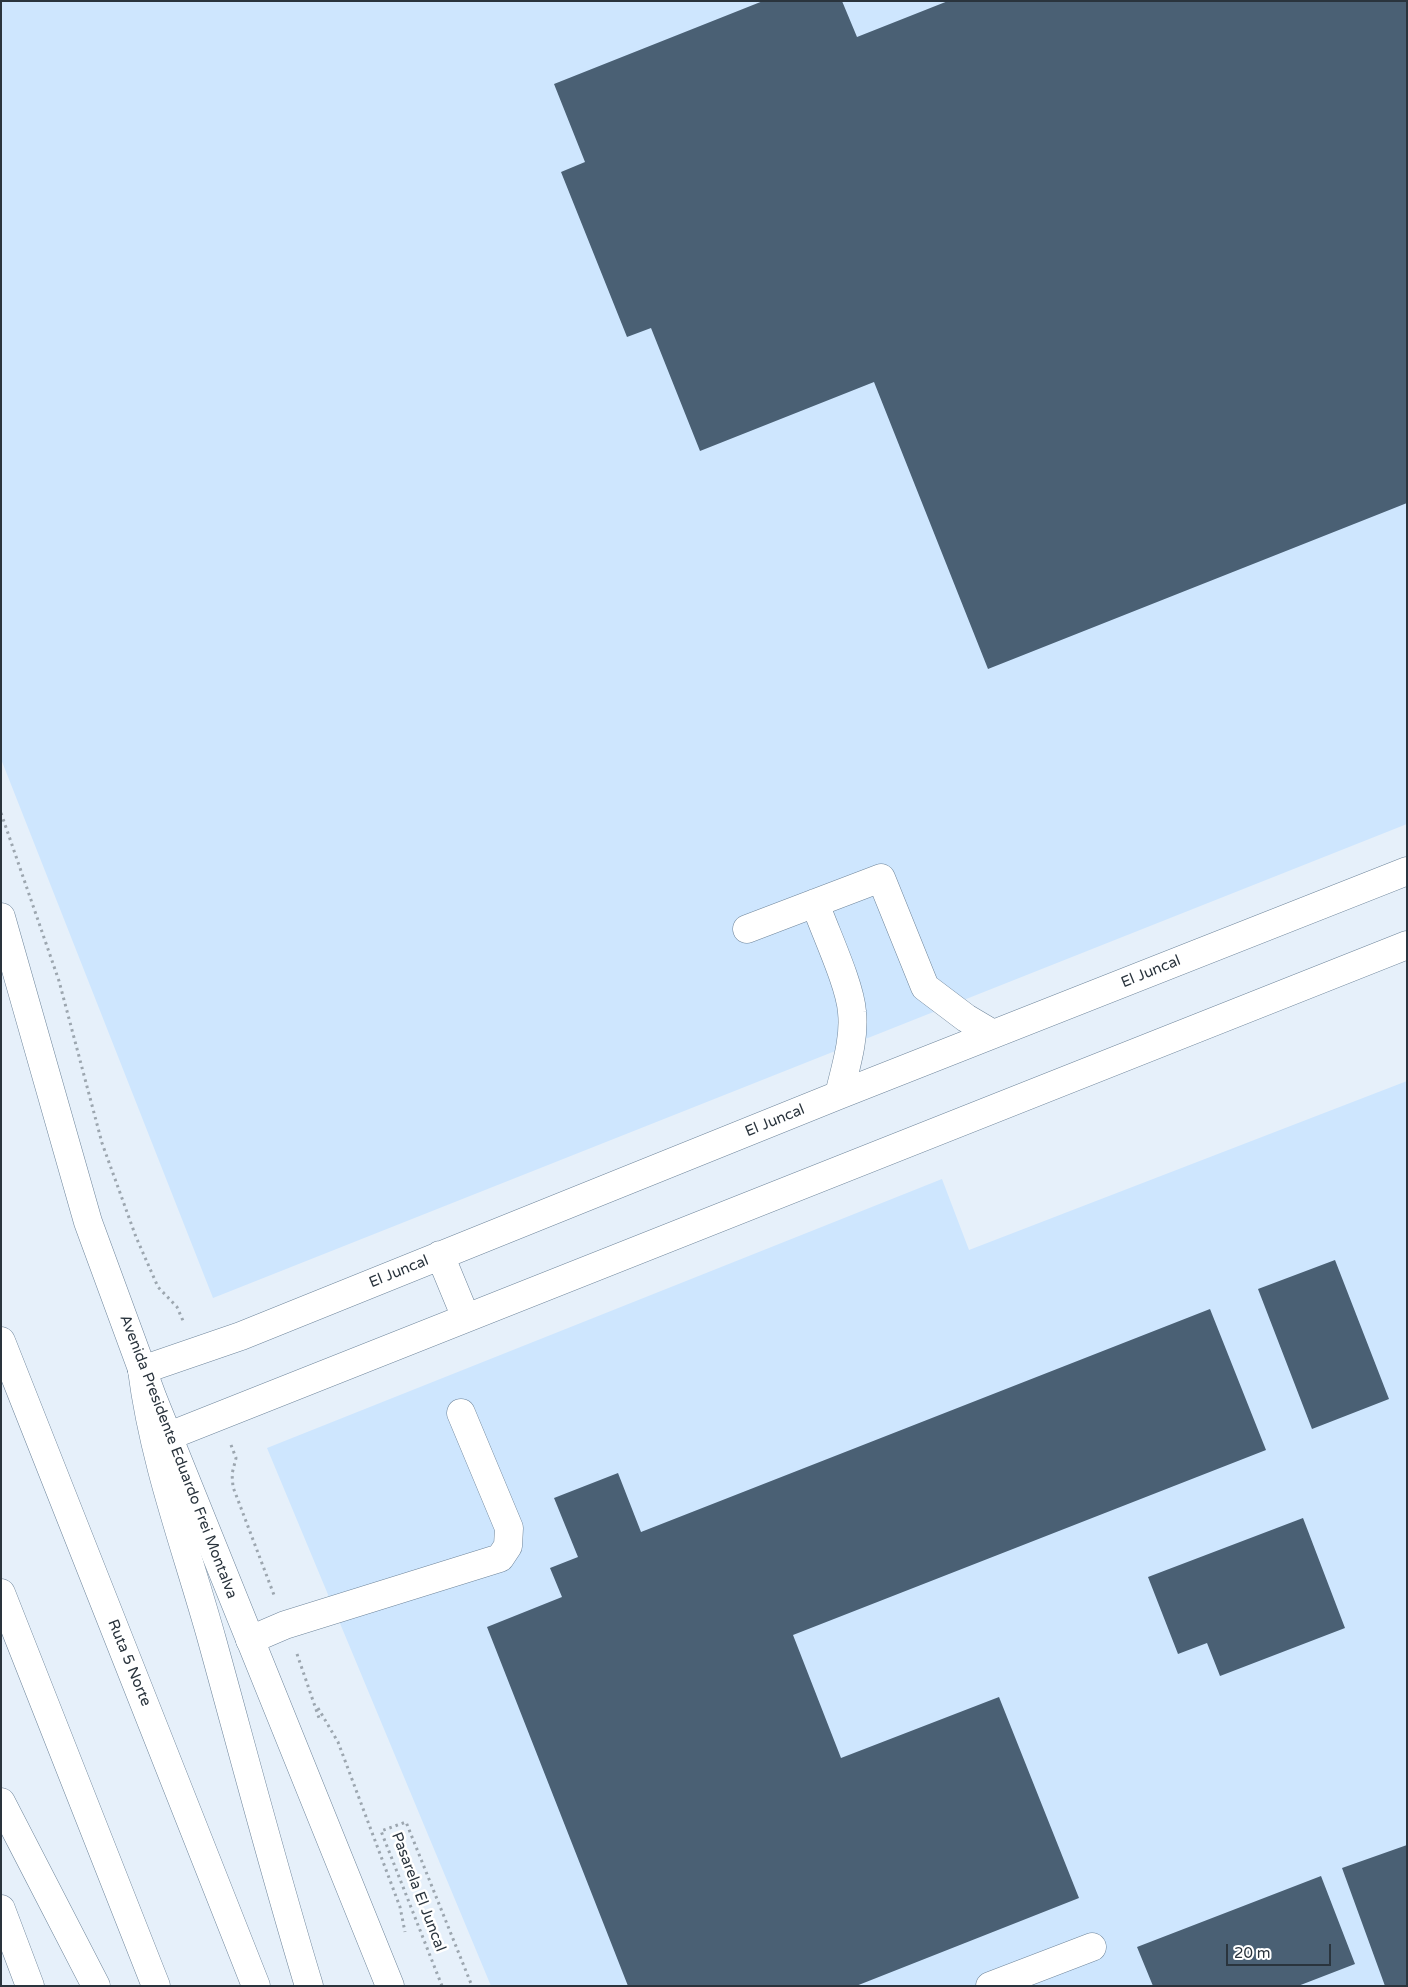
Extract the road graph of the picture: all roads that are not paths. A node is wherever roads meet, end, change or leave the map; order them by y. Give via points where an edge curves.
1 (1407, 871) edge
2 (815, 903) junction
3 (1, 917) edge
4 (747, 929) dead end
5 (1407, 945) edge
6 (993, 1034) junction
7 (839, 1095) junction
8 (440, 1254) junction
9 (466, 1318) junction
10 (1, 1341) edge
11 (142, 1370) junction
12 (461, 1413) dead end
13 (169, 1436) junction
14 (1, 1593) edge
15 (250, 1640) junction
16 (1, 1802) edge
17 (1, 1909) edge
18 (1092, 1947) dead end
19 (30, 1986) edge
20 (96, 1986) edge
21 (156, 1986) edge
22 (256, 1986) edge
23 (309, 1986) edge
24 (390, 1986) edge
25 (990, 1986) edge

1 - 6 main road, El Juncal
2 - 4 main road
2 - 6 main road via 881,878 925,987
2 - 7 main road via 852,1012 849,1052
3 - 11 main road, Avenida Presidente Eduardo Frei Montalva via 88,1222
5 - 9 main road
6 - 7 main road, El Juncal
7 - 8 main road, El Juncal
8 - 9 main road
8 - 11 main road, El Juncal via 241,1336
9 - 13 main road
10 - 22 main road, Ruta 5 Norte
11 - 13 main road, Avenida Presidente Eduardo Frei Montalva
11 - 23 main road via 148,1418 160,1465
12 - 15 main road via 509,1528 508,1546 500,1558 285,1625
13 - 15 main road, Avenida Presidente Eduardo Frei Montalva
14 - 21 main road
15 - 24 main road, Avenida Presidente Eduardo Frei Montalva
16 - 20 main road
17 - 19 main road
18 - 25 main road

